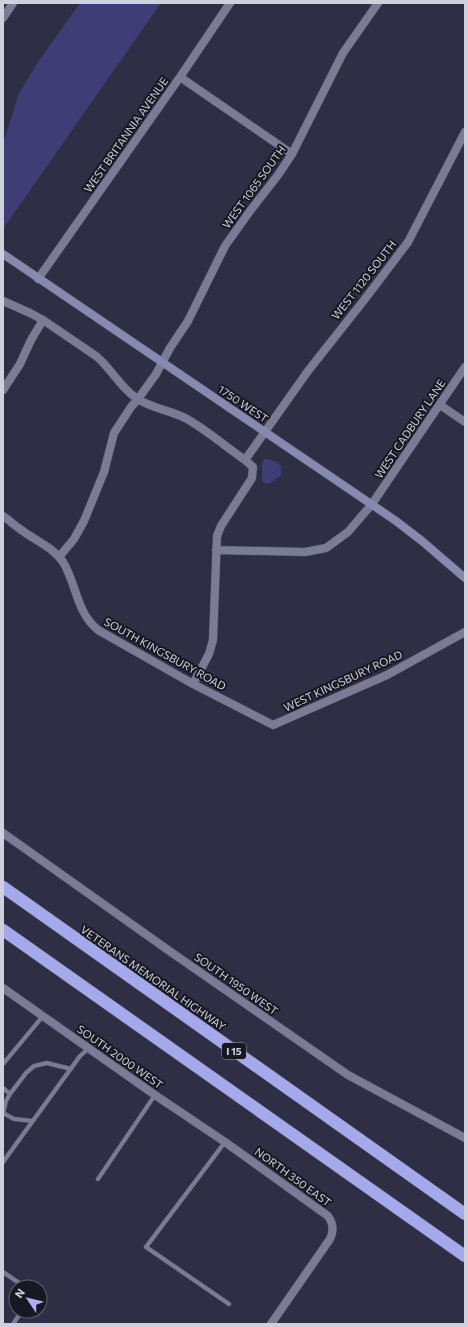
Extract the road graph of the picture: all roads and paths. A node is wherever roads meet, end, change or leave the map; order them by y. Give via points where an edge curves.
1 (13, 3) edge
2 (230, 3) edge
3 (378, 3) edge
4 (3, 18) edge
5 (180, 77) junction
6 (465, 132) edge
7 (292, 154) junction
8 (3, 254) edge
9 (38, 279) junction
10 (3, 301) edge
11 (43, 320) junction
12 (162, 363) junction
13 (465, 367) edge
14 (3, 390) edge
15 (138, 399) junction
16 (440, 405) junction
17 (465, 422) edge
18 (265, 432) junction
19 (245, 460) junction
20 (372, 504) junction
21 (3, 516) edge
22 (216, 550) junction
23 (59, 557) junction
24 (465, 578) edge
25 (465, 632) edge
26 (193, 684) junction
27 (273, 725) joint
28 (3, 833) edge
29 (3, 887) edge
30 (3, 930) edge
31 (3, 988) edge
32 (43, 1016) junction
33 (89, 1048) junction
34 (3, 1064) edge
35 (71, 1069) junction
36 (3, 1088) edge
37 (10, 1094) junction
38 (155, 1095) junction
39 (3, 1114) edge
40 (33, 1121) junction
41 (465, 1138) edge
42 (225, 1142) junction
43 (3, 1162) edge
44 (98, 1179) dead end
45 (465, 1214) edge
46 (465, 1256) edge
47 (3, 1272) edge
48 (13, 1279) edge
49 (229, 1304) dead end
50 (271, 1324) edge

1 - 4 street
2 - 5 street, WEST BRITANNIA AVENUE
3 - 7 street, WEST 1065 SOUTH via 344,53
5 - 7 street
5 - 9 street, WEST BRITANNIA AVENUE
6 - 18 street, WEST 1120 SOUTH via 408,242 308,370
7 - 12 street, WEST 1065 SOUTH via 225,246 188,321
8 - 9 main road, 1750 WEST
9 - 12 main road, 1750 WEST
10 - 11 street
11 - 14 street
11 - 15 street via 100,360 120,384
12 - 15 street, WEST 1065 SOUTH
12 - 18 main road, 1750 WEST
13 - 16 street, WEST CADBURY LANE
15 - 19 street via 187,419
15 - 23 street, WEST 1065 SOUTH via 114,433 104,472 84,521 74,539
16 - 17 street
16 - 20 street, WEST CADBURY LANE
18 - 19 street, WEST 1120 SOUTH
18 - 20 main road, 1750 WEST
19 - 22 street via 253,467 253,474 250,483 221,526
20 - 22 street, WEST CADBURY LANE via 348,532 326,548 305,552
20 - 24 main road, 1750 WEST via 422,541
21 - 23 street, SOUTH KINGSBURY ROAD
22 - 26 street via 213,640 209,654
23 - 26 street, SOUTH KINGSBURY ROAD via 69,573 82,611 91,624 108,637
25 - 27 street, WEST KINGSBURY ROAD via 387,675
26 - 27 street, SOUTH KINGSBURY ROAD
28 - 41 street, SOUTH 1950 WEST via 343,1071
29 - 45 highway, VETERANS MEMORIAL HIGHWAY / I 15
30 - 46 highway
31 - 32 street, SOUTH 2000 WEST
32 - 33 street, SOUTH 2000 WEST
32 - 34 lane
33 - 35 lane
33 - 38 street, SOUTH 2000 WEST
35 - 37 lane via 47,1063 34,1066
35 - 40 lane
36 - 37 lane
37 - 39 lane
38 - 42 street, SOUTH 2000 WEST
38 - 44 lane
39 - 40 lane via 14,1119
40 - 43 lane
42 - 49 lane via 146,1247
42 - 50 street, NORTH 350 EAST via 325,1213 332,1224 330,1239
47 - 48 lane

